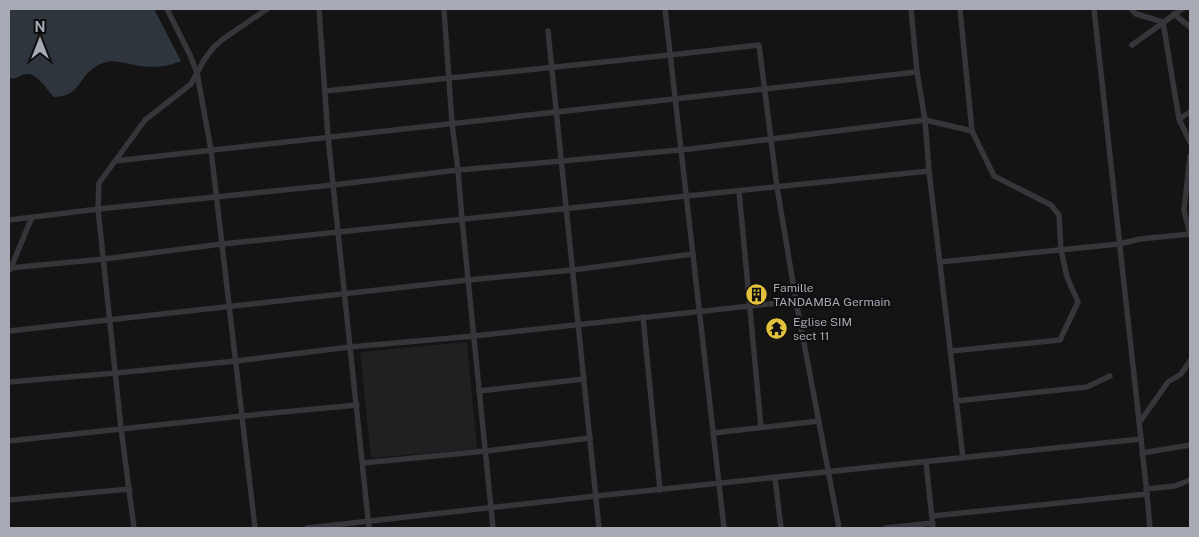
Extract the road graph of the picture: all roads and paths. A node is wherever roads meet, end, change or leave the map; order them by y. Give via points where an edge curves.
1 (167, 9) edge
2 (267, 9) edge
3 (319, 9) edge
4 (444, 9) edge
5 (665, 9) edge
6 (911, 9) edge
7 (960, 9) edge
8 (1094, 9) edge
9 (1131, 9) edge
10 (1182, 9) edge
11 (1174, 14) junction
12 (1163, 22) junction
13 (1190, 26) edge
14 (548, 32) dead end
15 (1132, 45) dead end
16 (670, 56) junction
17 (552, 68) junction
18 (916, 72) junction
19 (196, 73) junction
20 (450, 78) junction
21 (765, 88) junction
22 (325, 91) junction
23 (675, 98) junction
24 (556, 112) junction
25 (1190, 112) edge
26 (1179, 119) junction
27 (925, 120) junction
28 (452, 123) junction
29 (972, 131) junction
30 (328, 137) junction
31 (771, 138) junction
32 (1190, 142) edge
33 (211, 150) junction
34 (681, 150) junction
35 (1190, 156) edge
36 (115, 160) junction
37 (562, 161) junction
38 (458, 170) junction
39 (929, 171) junction
40 (333, 185) junction
41 (777, 187) junction
42 (739, 191) junction
43 (686, 196) junction
44 (217, 197) junction
45 (98, 209) junction
46 (566, 209) junction
47 (32, 217) junction
48 (9, 220) edge
49 (462, 220) junction
50 (338, 232) junction
51 (1190, 234) edge
52 (222, 244) junction
53 (1119, 244) junction
54 (1061, 250) junction
55 (693, 254) junction
56 (104, 259) junction
57 (940, 262) junction
58 (9, 270) edge
59 (573, 270) junction
60 (468, 280) junction
61 (345, 294) junction
62 (796, 302) junction
63 (229, 306) junction
64 (750, 306) junction
65 (699, 311) junction
66 (643, 317) junction
67 (111, 319) junction
68 (578, 324) junction
69 (9, 331) edge
70 (474, 336) junction
71 (350, 348) junction
72 (950, 351) junction
73 (236, 361) junction
74 (1190, 361) edge
75 (116, 373) junction
76 (1110, 376) dead end
77 (584, 379) junction
78 (9, 382) edge
79 (479, 391) junction
80 (956, 401) junction
81 (357, 405) junction
82 (242, 416) junction
83 (819, 421) junction
84 (1139, 422) junction
85 (761, 427) junction
86 (122, 428) junction
87 (713, 433) junction
88 (590, 438) junction
89 (1141, 439) junction
90 (9, 441) edge
91 (1190, 445) edge
92 (486, 451) junction
93 (1142, 453) junction
94 (963, 458) junction
95 (926, 462) junction
96 (363, 463) junction
97 (829, 472) junction
98 (775, 478) junction
99 (1190, 480) edge
100 (719, 484) junction
101 (130, 489) junction
102 (660, 490) junction
103 (1147, 492) junction
104 (596, 496) junction
105 (9, 500) edge
106 (491, 508) junction
107 (369, 521) junction
108 (933, 523) edge
109 (134, 528) edge
110 (255, 528) edge
111 (307, 528) edge
112 (369, 528) edge
113 (493, 528) edge
114 (599, 528) edge
115 (724, 528) edge
116 (781, 528) edge
117 (839, 528) edge
118 (886, 528) edge
119 (1150, 528) edge

1 - 19 street
2 - 19 street via 213,48
3 - 22 street
4 - 20 street
5 - 16 street
6 - 18 street
7 - 29 street
8 - 53 street
9 - 12 street via 1136,14
10 - 11 street
11 - 12 street
11 - 13 street
12 - 15 street
12 - 26 street
14 - 17 street
16 - 17 street
16 - 21 street via 760,44
16 - 23 street
17 - 20 street
17 - 24 street
18 - 21 street
18 - 27 street
19 - 33 street
19 - 36 street via 184,90 145,120
20 - 22 street
20 - 28 street
21 - 23 street
21 - 31 street
22 - 30 street
23 - 24 street
23 - 34 street
24 - 28 street
24 - 37 street
25 - 26 street
26 - 32 street
27 - 29 street
27 - 31 street
27 - 39 street
28 - 30 street
28 - 38 street
29 - 54 street via 994,176 1051,205 1059,215
30 - 33 street
30 - 40 street
31 - 34 street
31 - 41 street
33 - 36 street
33 - 44 street
34 - 37 street
34 - 43 street
35 - 51 street via 1184,210
36 - 45 street via 99,183
37 - 38 street
37 - 46 street
38 - 40 street
38 - 49 street
39 - 41 street
39 - 57 street
40 - 44 street
40 - 50 street
41 - 42 street
41 - 62 street
42 - 43 street
42 - 64 street
43 - 46 street
43 - 55 street
44 - 45 street
44 - 52 street
45 - 47 street
45 - 56 street
46 - 49 street
46 - 59 street
47 - 48 street
47 - 58 street
49 - 50 street
49 - 60 street
50 - 52 street
50 - 61 street
51 - 53 street
52 - 56 street
52 - 63 street
53 - 54 street
53 - 84 street
54 - 57 street
54 - 72 street via 1067,277 1078,302 1060,340
55 - 59 street
55 - 65 street
56 - 58 street
56 - 67 street
57 - 72 street
59 - 60 street
59 - 68 street
60 - 61 street
60 - 70 street
61 - 63 street
61 - 71 street
62 - 64 street
62 - 83 street
63 - 67 street
63 - 73 street
64 - 65 street
64 - 85 street
65 - 66 street
65 - 87 street
66 - 68 street
66 - 102 street
67 - 69 street
67 - 75 street
68 - 70 street
68 - 77 street
70 - 71 street
70 - 79 street
71 - 73 street
71 - 81 street
72 - 80 street
73 - 75 street
73 - 82 street
74 - 84 street via 1181,374 1168,382
75 - 78 street
75 - 86 street
76 - 80 street via 1087,388
77 - 79 street
77 - 88 street
79 - 92 street
80 - 94 street
81 - 82 street
81 - 96 street
82 - 86 street
82 - 110 street
83 - 85 street
83 - 97 street
84 - 89 street
85 - 87 street
86 - 90 street
86 - 101 street
87 - 100 street
88 - 92 street
88 - 104 street
89 - 93 street
89 - 94 street
91 - 93 street
92 - 96 street
92 - 106 street
93 - 103 street
94 - 95 street
95 - 97 street
95 - 108 street
96 - 107 street
97 - 98 street
97 - 117 street
98 - 100 street
98 - 116 street
99 - 103 street
100 - 102 street
100 - 115 street
101 - 105 street
101 - 109 street
102 - 104 street
103 - 108 street
103 - 119 street
104 - 106 street
104 - 114 street
106 - 107 street
106 - 113 street
107 - 111 street
107 - 112 street
108 - 118 street

